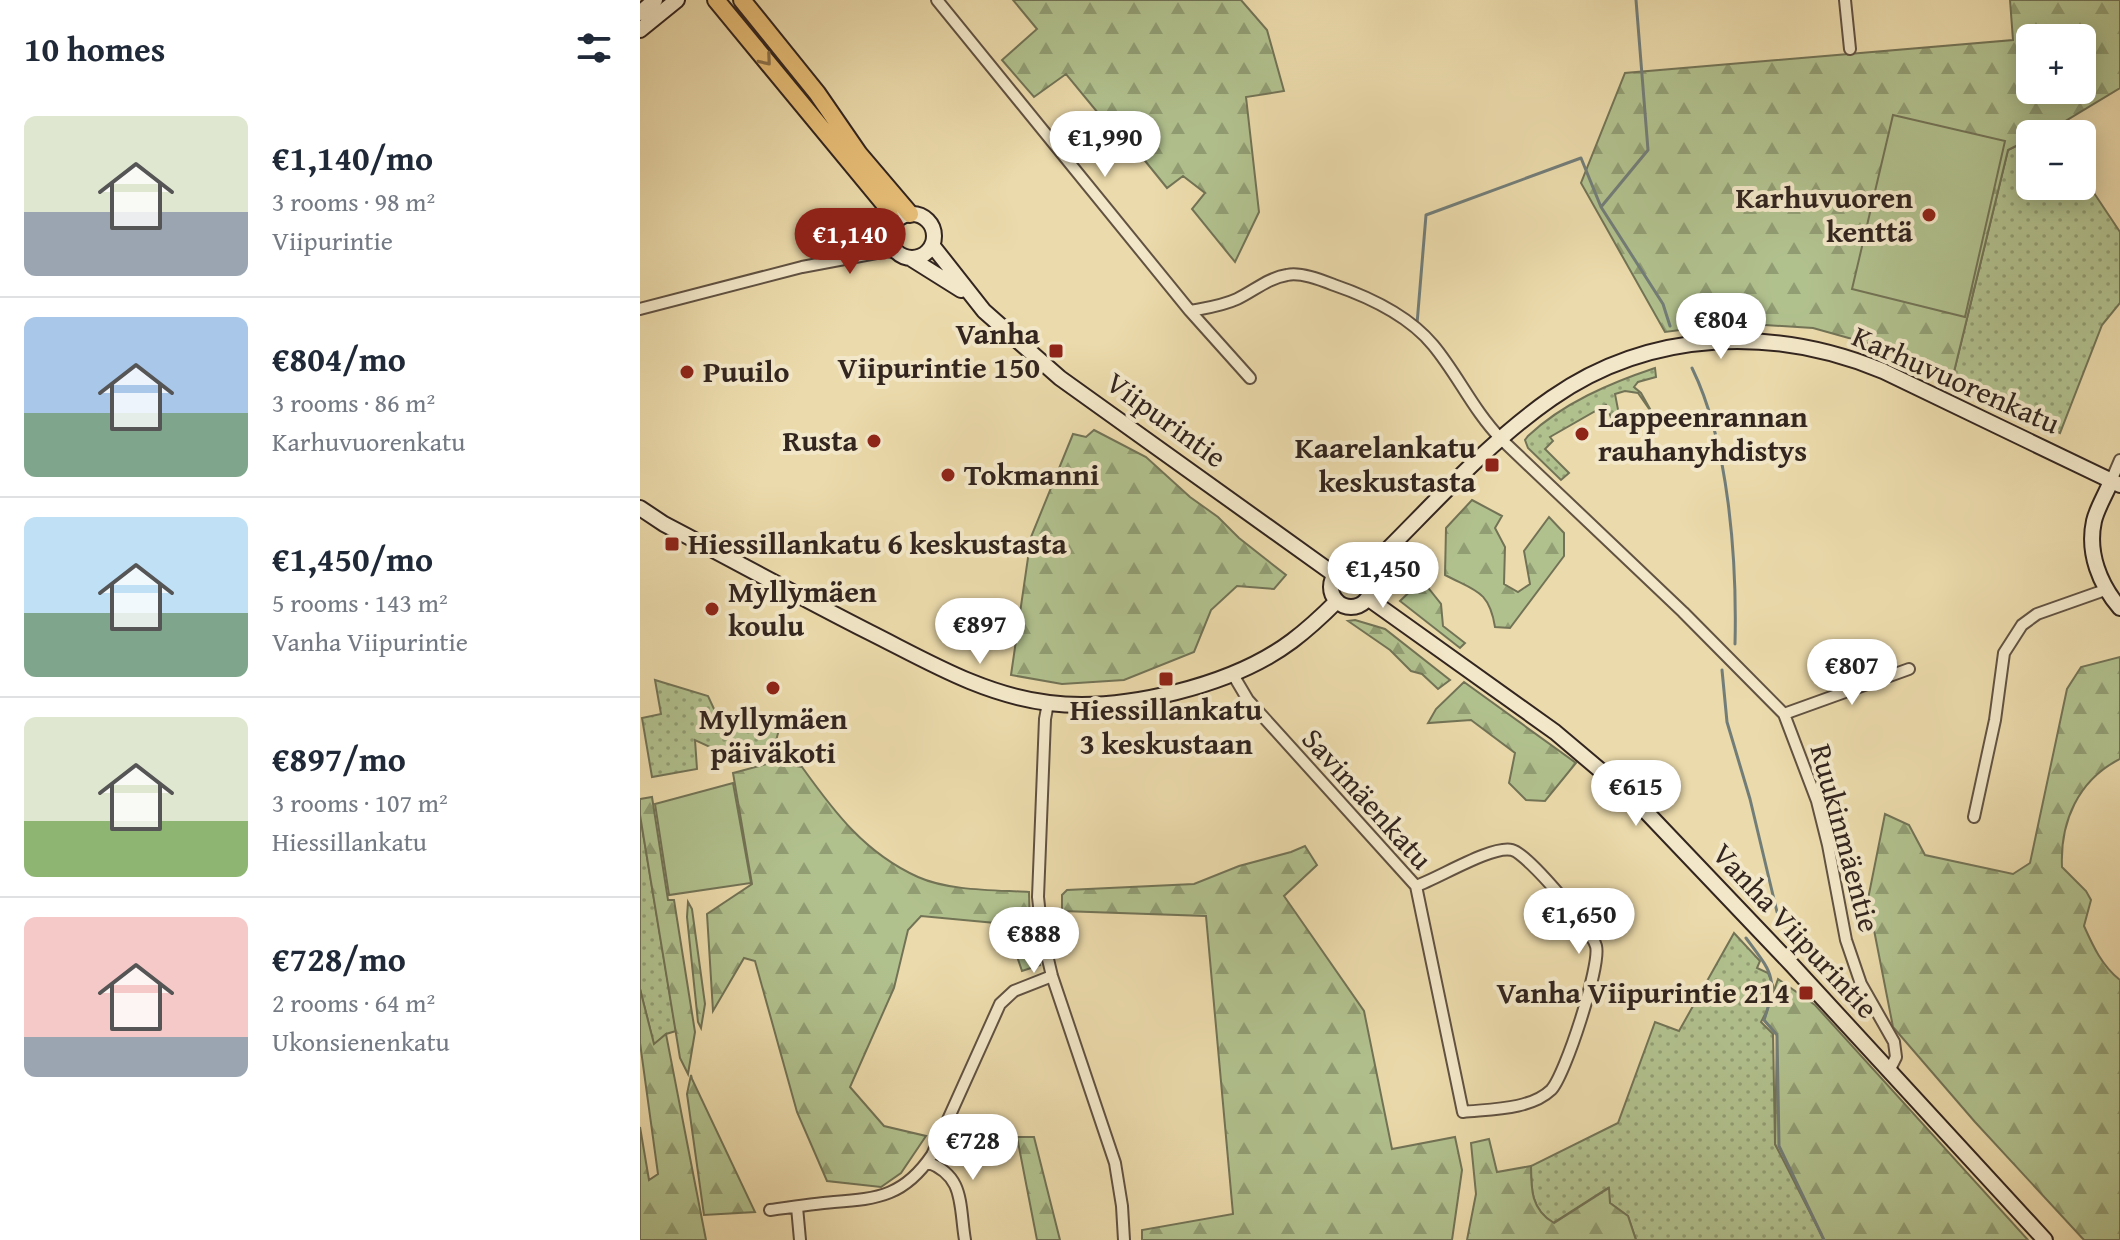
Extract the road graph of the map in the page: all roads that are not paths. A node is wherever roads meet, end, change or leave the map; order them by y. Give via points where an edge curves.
1 (655, 0) edge
2 (677, 0) edge
3 (716, 0) edge
4 (742, 0) edge
5 (937, 0) edge
6 (1845, 0) edge
7 (640, 13) edge
8 (640, 30) edge
9 (1850, 49) dead end
10 (910, 214) junction
11 (892, 228) junction
12 (932, 245) junction
13 (904, 256) junction
14 (802, 267) junction
15 (973, 299) junction
16 (640, 309) edge
17 (1190, 311) junction
18 (1250, 378) dead end
19 (1501, 439) junction
20 (2120, 460) edge
21 (2116, 483) edge
22 (640, 508) edge
23 (1365, 572) junction
24 (1335, 575) junction
25 (2105, 590) junction
26 (1369, 599) junction
27 (1337, 601) junction
28 (2120, 608) edge
29 (1909, 669) dead end
30 (1232, 673) junction
31 (1048, 703) junction
32 (1784, 714) junction
33 (1974, 817) dead end
34 (1416, 886) junction
35 (1052, 976) junction
36 (1889, 1071) junction
37 (927, 1162) junction
38 (797, 1207) junction
39 (770, 1210) dead end
40 (800, 1240) edge
41 (965, 1240) edge
42 (1124, 1240) edge
43 (2045, 1240) edge

1 - 7 street
2 - 8 street
3 -> 11 main road via 886,206
4 - 10 main road
5 - 17 street
6 - 9 street
10 - 11 street
10 - 12 street via 932,226
11 - 13 street via 890,239
11 - 14 street via 873,243
12 - 13 street via 919,257
12 - 15 street, Viipurintie
13 - 14 street via 887,251
13 - 15 street, Viipurintie
14 - 16 street
15 - 24 street, Viipurintie via 1060,378
17 - 18 street
17 - 19 street, Ruukinmäentie via 1236,299 1290,274 1351,291 1386,308 1433,344 1478,415
19 - 21 street, Karhuvuorenkatu via 1552,398 1614,365 1694,343 1772,341 1872,366
19 - 23 street, Karhuvuorenkatu
19 - 32 street, Ruukinmäentie
20 - 21 street
21 - 25 street via 2094,520 2096,562
22 - 31 street via 969,683
23 - 24 street via 1353,567
23 - 26 street via 1371,585
24 - 27 street via 1331,588
25 - 28 street
25 - 33 street via 2037,614 2022,625 2004,653
26 - 27 street via 1350,607
26 - 36 street, Vanha Viipurintie via 1606,773
27 - 30 street via 1290,643
29 - 32 street
30 - 31 street via 1140,701
30 - 34 street, Savimäenkatu via 1257,711
31 - 35 street via 1038,897
32 - 36 street, Ruukinmäentie via 1817,801 1846,940 1861,984 1894,1042 1896,1057
34 - 34 street, Savimäenkatu via 1463,1112 1528,1103 1550,1091 1595,970 1596,947 1587,929 1529,861 1511,850 1483,855
35 - 37 street via 1014,991 1000,1004
35 - 42 street via 1108,1138
36 - 43 street, Vanha Viipurintie
37 - 38 street via 909,1183 886,1196
37 - 41 street via 950,1173 956,1183
38 - 39 street
38 - 40 street

